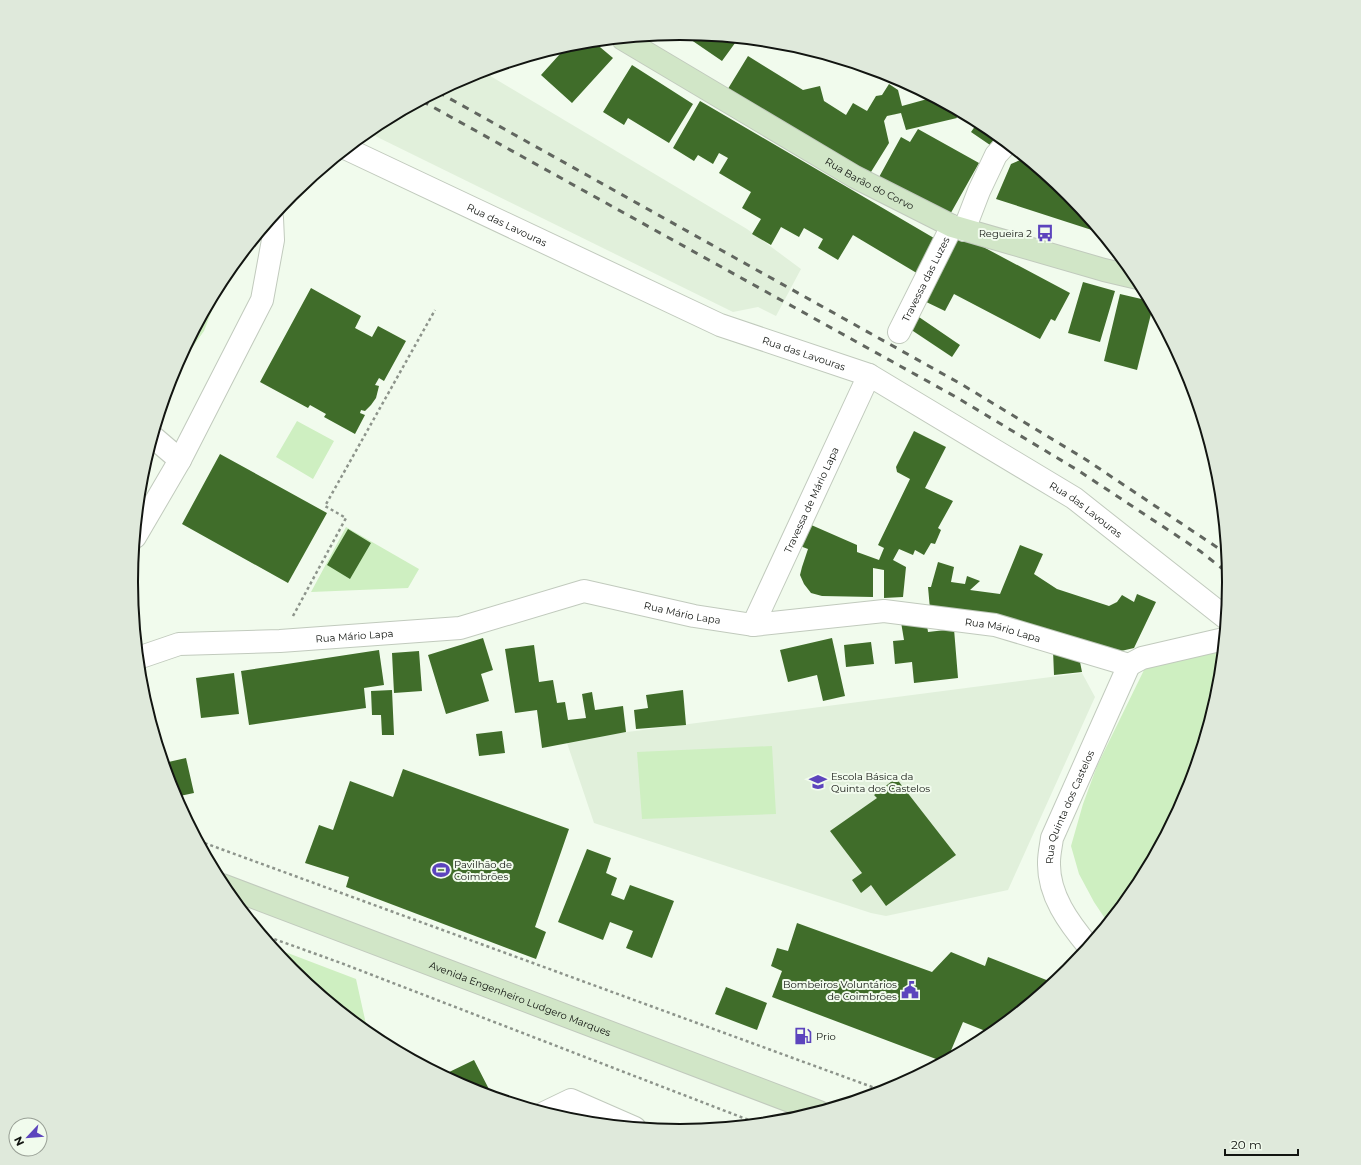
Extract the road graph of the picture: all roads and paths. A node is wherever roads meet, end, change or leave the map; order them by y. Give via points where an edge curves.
1 (629, 43) edge
2 (1004, 147) edge
3 (351, 151) edge
4 (272, 226) edge
5 (958, 228) junction
6 (1128, 276) edge
7 (435, 310) dead end
8 (899, 332) dead end
9 (868, 375) junction
10 (157, 440) edge
11 (180, 460) junction
12 (141, 528) edge
13 (1222, 615) edge
14 (753, 625) junction
15 (1219, 640) edge
16 (280, 641) junction
17 (142, 651) edge
18 (1130, 665) junction
19 (205, 843) edge
20 (233, 889) edge
21 (271, 938) edge
22 (1086, 943) edge
23 (876, 1088) edge
24 (812, 1109) edge
25 (551, 1110) edge
26 (749, 1120) edge
27 (619, 1121) edge

1 - 5 main road, Rua Barão do Corvo via 855,176
2 - 5 street, Travessa das Luzes via 996,155
3 - 9 street, Rua das Lavouras via 720,325
4 - 11 street via 262,300
5 - 6 main road, Rua Barão do Corvo
5 - 8 street, Travessa das Luzes
7 - 16 path via 325,506 346,518
9 - 13 street, Rua das Lavouras via 1074,498
9 - 14 street, Travessa de Mário Lapa
10 - 11 street
11 - 12 street
14 - 16 street, Rua Mário Lapa via 694,616 584,591 460,628
14 - 18 street, Rua Mário Lapa via 884,611 995,626
15 - 18 street via 1142,658
16 - 17 street, Rua Mário Lapa via 179,644
18 - 22 street, Rua Quinta dos Castelos via 1052,838 1049,863 1052,888 1063,912
19 - 23 path
20 - 24 main road, Avenida Engenheiro Ludgero Marques
21 - 26 path
25 - 27 street via 570,1100

